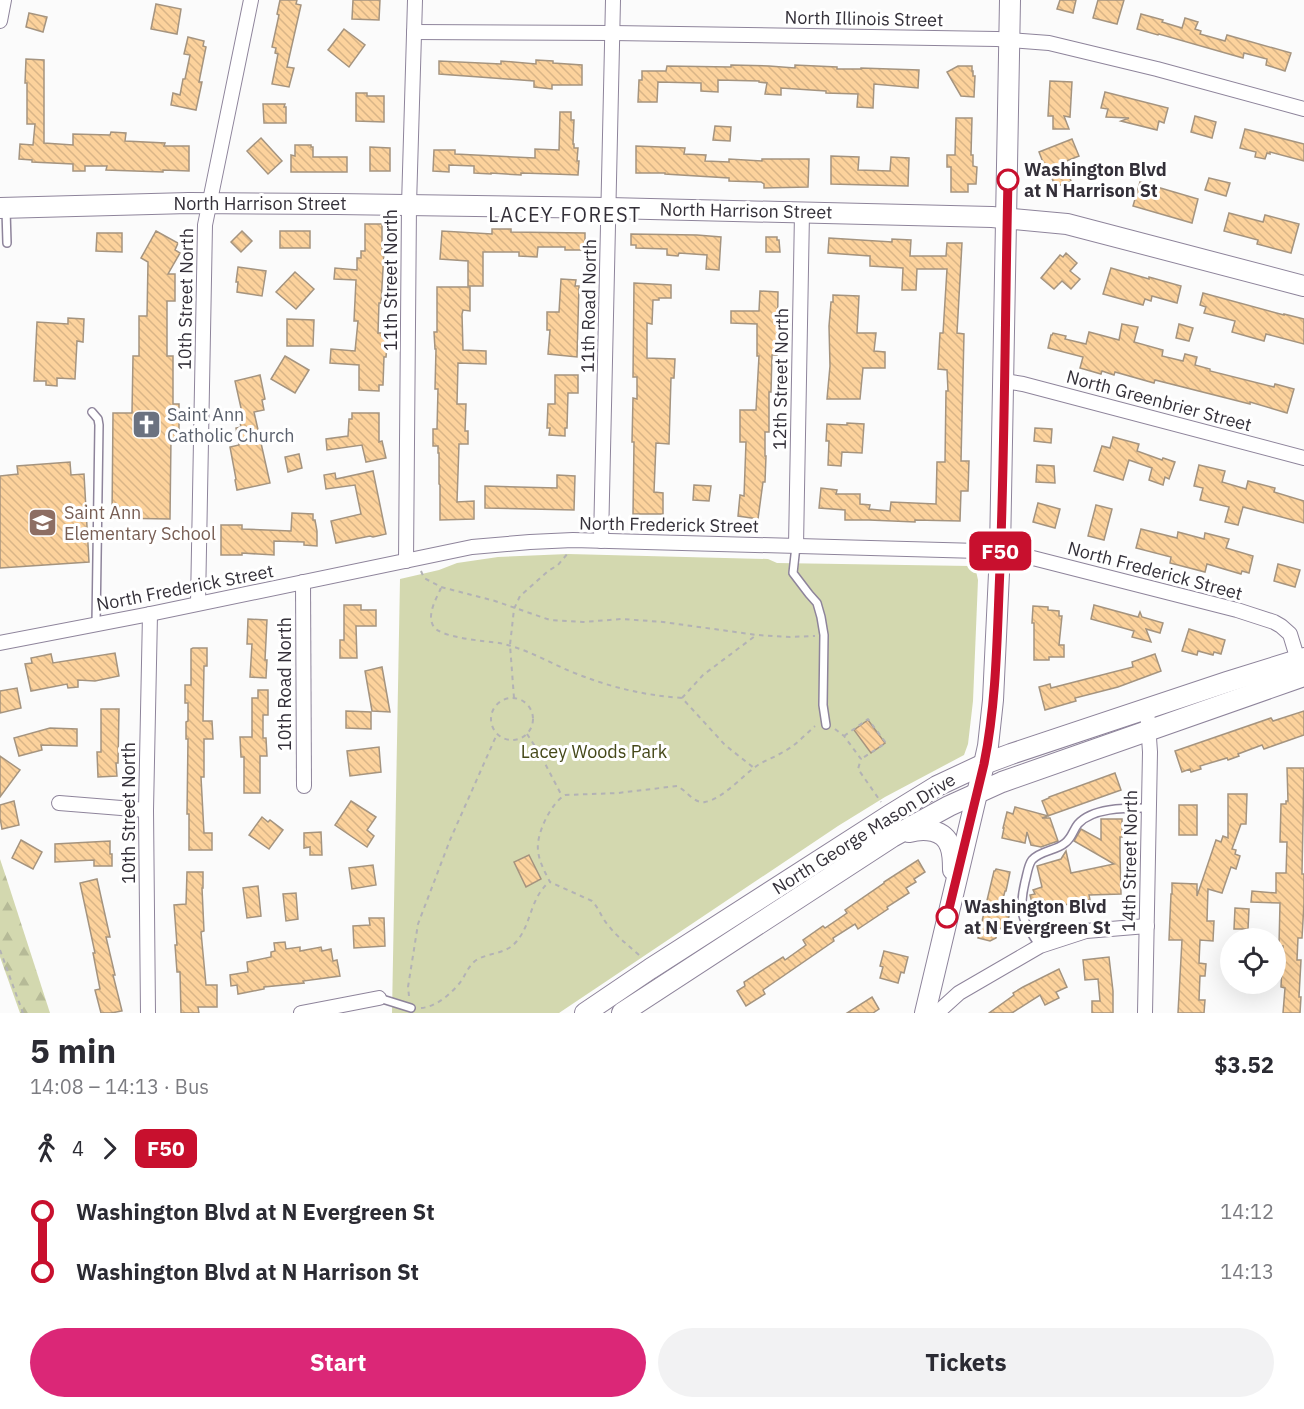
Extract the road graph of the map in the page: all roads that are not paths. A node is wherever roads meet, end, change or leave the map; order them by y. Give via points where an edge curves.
1 (4, 0) edge
2 (251, 0) edge
3 (415, 0) edge
4 (613, 0) edge
5 (1010, 0) edge
6 (0, 21) edge
7 (414, 32) junction
8 (612, 33) junction
9 (1010, 39) junction
10 (1304, 109) edge
11 (210, 203) junction
12 (409, 205) junction
13 (3, 208) edge
14 (609, 208) junction
15 (802, 213) junction
16 (1007, 218) junction
17 (7, 243) dead end
18 (1304, 286) edge
19 (1004, 381) junction
20 (92, 412) dead end
21 (1304, 458) edge
22 (601, 540) junction
23 (796, 546) junction
24 (1000, 552) junction
25 (406, 561) junction
26 (303, 582) junction
27 (198, 603) junction
28 (150, 614) junction
29 (96, 624) junction
30 (0, 643) edge
31 (1302, 667) edge
32 (1147, 709) junction
33 (826, 725) road end
34 (1149, 729) junction
35 (984, 764) junction
36 (304, 786) dead end
37 (978, 792) junction
38 (59, 803) dead end
39 (1149, 808) junction
40 (146, 810) junction
41 (892, 837) junction
42 (952, 895) junction
43 (1147, 926) junction
44 (1040, 946) junction
45 (379, 998) joint
46 (411, 1008) road end
47 (148, 1013) edge
48 (301, 1013) edge
49 (585, 1013) edge
50 (622, 1013) edge
51 (925, 1013) edge
52 (937, 1013) edge
53 (1145, 1013) edge

1 - 6 street
2 - 11 street, 10th Street North
3 - 7 street, 11th Street North
4 - 8 street, 11th Road North
5 - 9 main road
7 - 8 street, North Illinois Street
7 - 12 street, 11th Street North
8 - 9 street, North Illinois Street
8 - 14 street, 11th Road North
9 - 10 street, North Illinois Street via 1060,45
9 - 16 main road
11 - 12 main road, North Harrison Street
11 - 13 main road, North Harrison Street
11 - 27 street, 10th Street North via 205,225
12 - 14 main road, North Harrison Street
12 - 25 street, 11th Street North
13 - 17 lane
14 - 15 main road, North Harrison Street
14 - 22 street, 11th Road North
15 - 16 main road, North Harrison Street
15 - 23 street, 12th Street North
16 - 18 main road, North Harrison Street via 1067,224
16 - 19 main road
19 - 21 street, North Greenbrier Street
19 - 24 main road
20 - 29 lane via 99,425
22 - 23 street, North Frederick Street
22 - 25 street, North Frederick Street via 472,547
23 - 24 street, North Frederick Street
23 - 33 lane via 793,573 817,603 821,617
24 - 31 street, North Frederick Street via 1274,621 1290,634
24 - 35 main road via 993,700
25 - 26 street, North Frederick Street
26 - 27 street, North Frederick Street
26 - 36 street, 10th Road North
27 - 28 street, North Frederick Street
28 - 29 street, North Frederick Street
28 - 40 street, 10th Street North
29 - 30 street, North Frederick Street
31 - 32 main road, North George Mason Drive
31 - 34 main road, North George Mason Drive
32 - 34 street, 14th Street North
32 - 35 main road, North George Mason Drive
34 - 37 main road, North George Mason Drive
34 - 39 street, 14th Street North
35 - 37 main road
35 - 49 main road, North George Mason Drive via 937,786 890,815
37 - 41 main road, North George Mason Drive
37 - 42 main road
38 - 40 street
39 - 43 street, 14th Street North
39 - 44 lane via 1122,808 1086,818 1066,843 1033,859 1022,898 1022,914
40 - 47 street, 10th Street North
41 - 42 main road via 920,828 945,838 952,848
41 - 50 main road, North George Mason Drive
42 - 51 main road
43 - 44 street via 1086,931
43 - 53 street, 14th Street North
44 - 52 street via 959,993
45 - 46 lane
45 - 48 street

